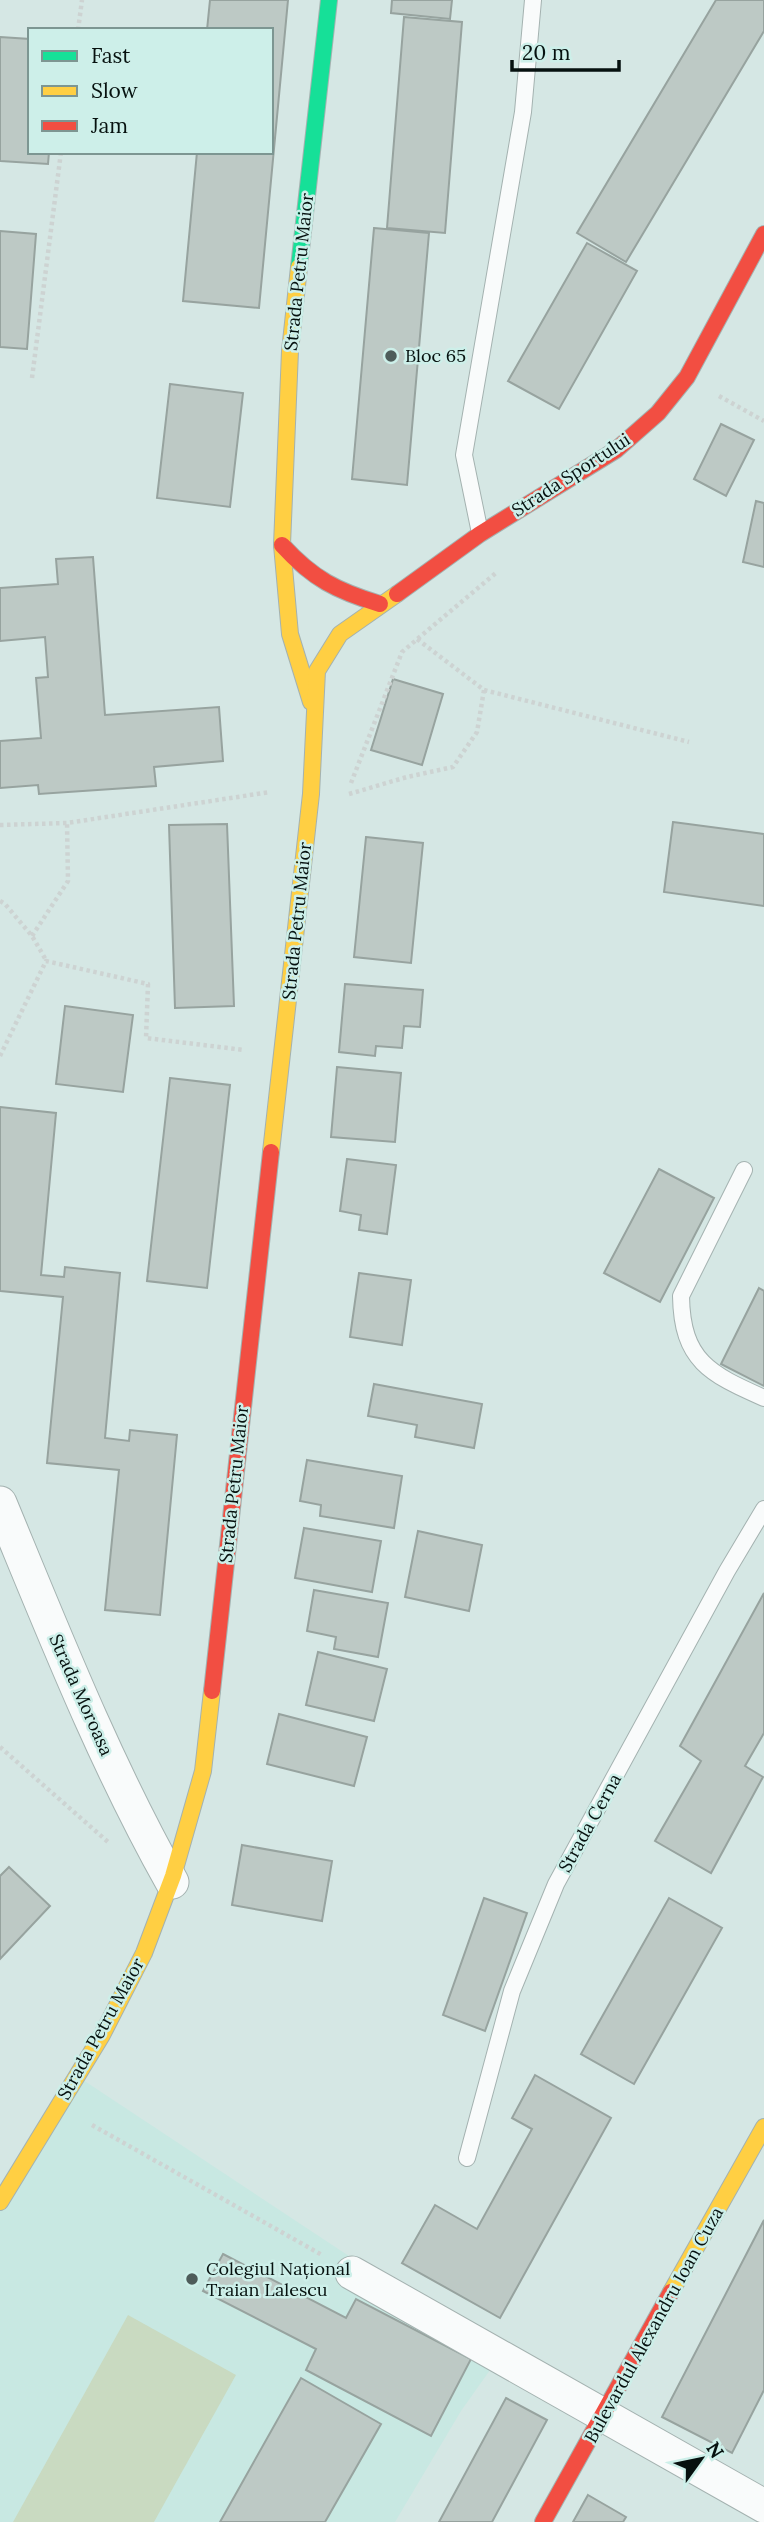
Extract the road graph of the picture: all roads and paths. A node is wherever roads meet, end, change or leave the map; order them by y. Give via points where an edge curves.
1 (82, 0) edge
2 (329, 0) edge
3 (533, 0) edge
4 (78, 28) edge
5 (61, 154) edge
6 (764, 234) edge
7 (32, 378) dead end
8 (714, 393) dead end
9 (764, 421) edge
10 (480, 534) junction
11 (282, 545) junction
12 (380, 604) junction
13 (362, 638) dead end
14 (417, 639) dead end
15 (402, 652) dead end
16 (484, 690) junction
17 (333, 691) dead end
18 (316, 721) junction
19 (689, 742) dead end
20 (270, 792) dead end
21 (67, 823) junction
22 (0, 825) edge
23 (0, 901) edge
24 (32, 936) junction
25 (46, 961) junction
26 (249, 1051) dead end
27 (0, 1056) edge
28 (744, 1170) dead end
29 (764, 1398) edge
30 (0, 1503) edge
31 (764, 1508) edge
32 (0, 1747) edge
33 (111, 1843) dead end
34 (172, 1882) junction
35 (92, 2124) dead end
36 (761, 2142) edge
37 (467, 2158) dead end
38 (0, 2202) edge
39 (352, 2273) joint
40 (603, 2415) junction
41 (764, 2506) edge
42 (543, 2522) edge

1 - 4 path
2 - 11 main road, Strada Petru Maior via 289,351
3 - 10 lane via 523,112 464,455
5 - 7 path
6 - 10 main road, Strada Sportului via 687,377 659,413 616,450
8 - 9 path
10 - 12 main road, Strada Sportului
11 - 12 main road via 306,572 339,592
11 - 18 main road, Strada Petru Maior via 290,634
12 - 13 main road
12 - 18 main road, Strada Petru Maior via 340,634 317,671
14 - 16 path
15 - 16 path via 346,795 453,767 477,732
16 - 19 path
17 - 18 main road, Strada Petru Maior
18 - 34 main road, Strada Petru Maior via 203,1771
20 - 21 path
21 - 22 path
21 - 24 path via 68,881
23 - 24 path
24 - 25 path
25 - 26 path via 148,984 146,1038
25 - 27 path
28 - 29 lane via 681,1296 681,1317 689,1347 701,1361 720,1379
30 - 34 street, Strada Moroasa via 67,1666
31 - 37 lane, Strada Cerna via 556,1884 512,1991
32 - 33 path
34 - 38 main road, Strada Petru Maior via 133,1977
35 - 39 path
36 - 40 main road, Bulevardul Alexandru Ioan Cuza
39 - 40 street
40 - 41 street
40 - 42 main road, Bulevardul Alexandru Ioan Cuza

